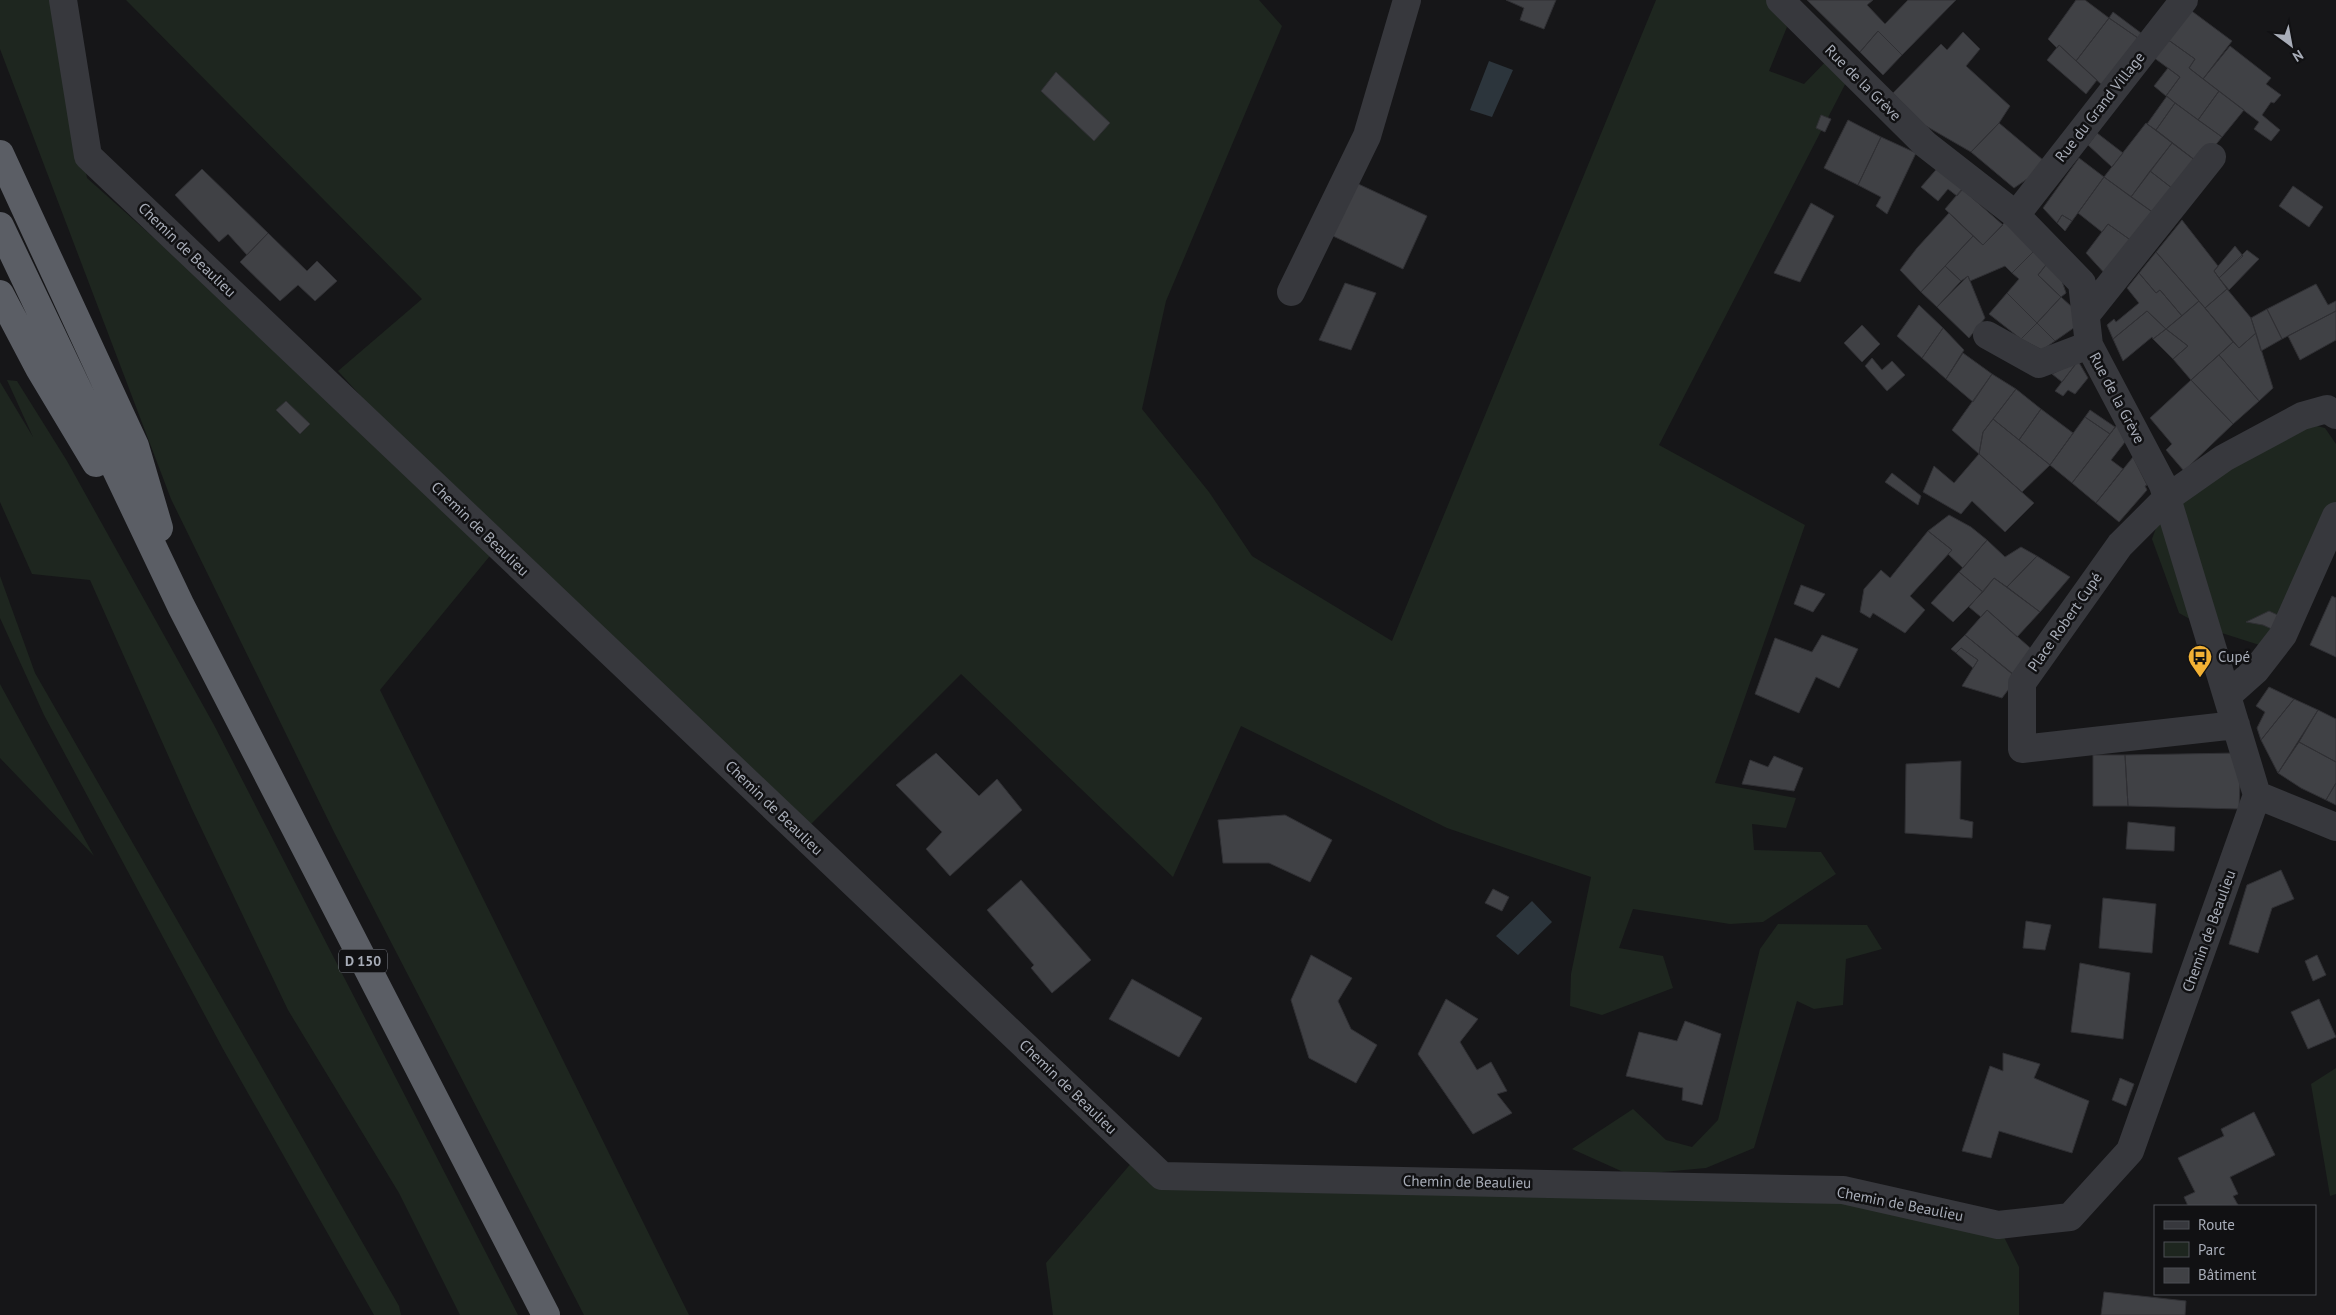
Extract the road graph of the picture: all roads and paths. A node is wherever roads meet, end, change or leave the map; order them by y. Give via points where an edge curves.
1 (63, 0) edge
2 (1406, 0) edge
3 (1780, 0) edge
4 (2184, 0) edge
5 (0, 154) edge
6 (2212, 157) dead end
7 (2016, 214) junction
8 (0, 226) edge
9 (1291, 292) dead end
10 (0, 294) edge
11 (2086, 316) junction
12 (1987, 335) dead end
13 (2089, 345) junction
14 (2336, 415) edge
15 (2167, 498) junction
16 (2336, 516) edge
17 (181, 606) junction
18 (2228, 695) junction
19 (2236, 725) junction
20 (2257, 795) junction
21 (2336, 827) edge
22 (546, 1315) edge

1 - 20 street, Chemin de Beaulieu via 88,156 1162,1176 1843,1190 1998,1224 2070,1217 2130,1151
2 - 9 street via 1367,136
3 - 7 street, Rue de la Grève via 1925,144
4 - 7 street, Rue du Grand Village
5 - 17 highway via 135,446
6 - 11 street
7 - 11 street, Rue de la Grève via 2082,283
8 - 17 highway
10 - 17 highway via 38,368
11 - 13 street, Rue de la Grève
12 - 13 street via 2039,364
13 - 15 street, Rue de la Grève
14 - 15 street, Place Robert Cupé via 2327,409 2302,416 2224,458
15 - 18 street, Rue de la Grève
15 - 19 street, Place Robert Cupé via 2120,545 2022,683 2022,750
16 - 18 street via 2283,635 2256,670
17 - 22 highway, D 150
18 - 19 street, Rue de la Grève
19 - 20 street, Rue de la Grève
20 - 21 street

